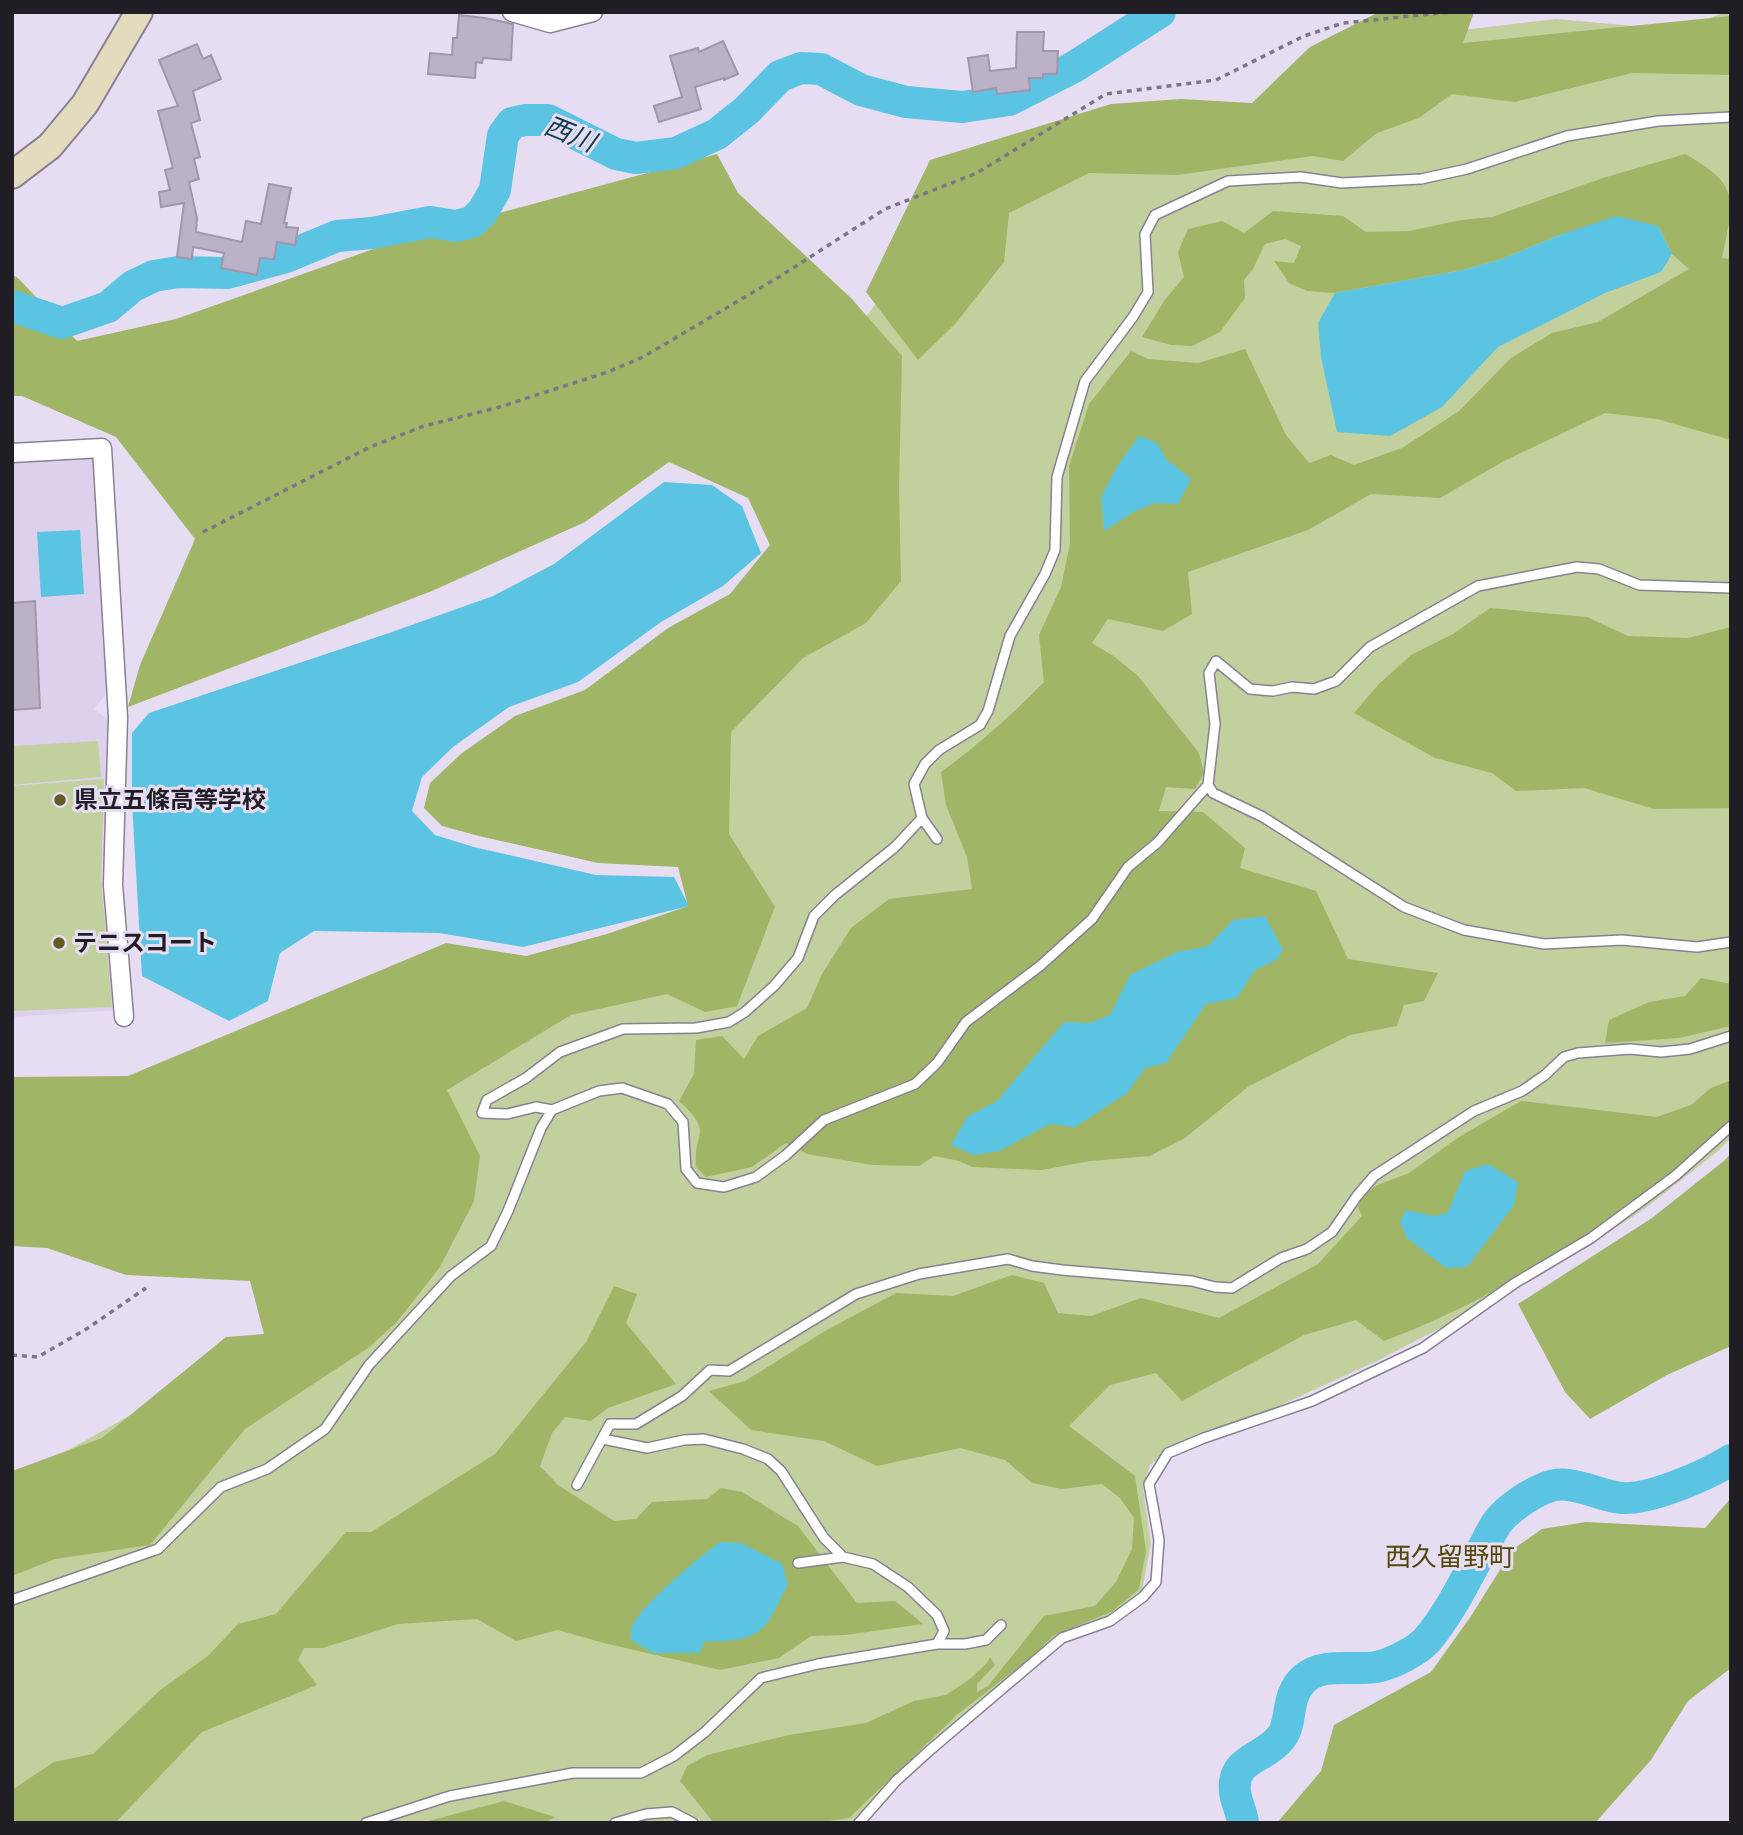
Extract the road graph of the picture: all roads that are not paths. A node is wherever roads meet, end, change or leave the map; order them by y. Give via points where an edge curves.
1 (139, 12) edge
2 (512, 12) edge
3 (593, 12) edge
4 (1731, 117) edge
5 (12, 175) edge
6 (12, 453) edge
7 (1731, 588) edge
8 (1208, 785) junction
9 (922, 818) junction
10 (937, 839) dead end
11 (1731, 942) edge
12 (124, 1017) dead end
13 (1731, 1036) edge
14 (552, 1110) junction
15 (1731, 1126) edge
16 (603, 1439) junction
17 (577, 1485) dead end
18 (843, 1557) junction
19 (798, 1563) dead end
20 (12, 1600) edge
21 (1001, 1625) dead end
22 (937, 1644) junction
23 (366, 1823) edge
24 (615, 1823) edge
25 (693, 1823) edge
26 (859, 1823) edge

1 - 5 street via 85,104 50,146
2 - 3 street via 550,23
4 - 9 lane via 1658,121 1567,136 1421,179 1228,181 1155,215 1145,234 1148,292 1085,381 1065,445 1057,478 1055,550 1010,636 988,711 979,725 939,750 914,784
6 - 12 street via 102,449 118,717 113,885
7 - 8 lane via 1639,585 1599,569 1577,567 1478,586 1370,647 1336,681 1314,690 1250,689 1216,662 1209,673 1215,724
8 - 11 lane via 1213,793 1263,817 1404,907 1464,930 1544,944 1622,940 1697,947
8 - 14 lane via 1157,843 1128,867 1092,919 966,1022 937,1063 915,1084 824,1120 756,1177 724,1187 697,1183 686,1169 683,1122 668,1104 622,1088 599,1091
9 - 10 lane
9 - 14 lane via 814,916 798,958 745,1012 729,1022 696,1028 623,1029 560,1052 487,1100 482,1112
13 - 16 lane via 1690,1049 1630,1049 1564,1057 1522,1091 1474,1111 1374,1176 1332,1232 1232,1289 1008,1259 919,1274 856,1294 729,1371 710,1370 682,1396 636,1424 610,1424
14 - 20 lane via 491,1246 451,1276 369,1366 326,1429 267,1469 221,1487 158,1549
15 - 26 lane via 1675,1176 1591,1238 1514,1283 1423,1348 1312,1401 1168,1453 1149,1485 1159,1540 1156,1582 1110,1621 1062,1638 896,1781
16 - 17 lane
16 - 18 lane via 647,1448 705,1439 768,1459 781,1471 824,1538
18 - 19 lane
18 - 22 lane via 880,1568 921,1599 937,1615 944,1631
21 - 22 lane via 986,1640
22 - 23 lane via 761,1678 705,1732 641,1773 573,1773 450,1796
24 - 25 lane via 672,1812

